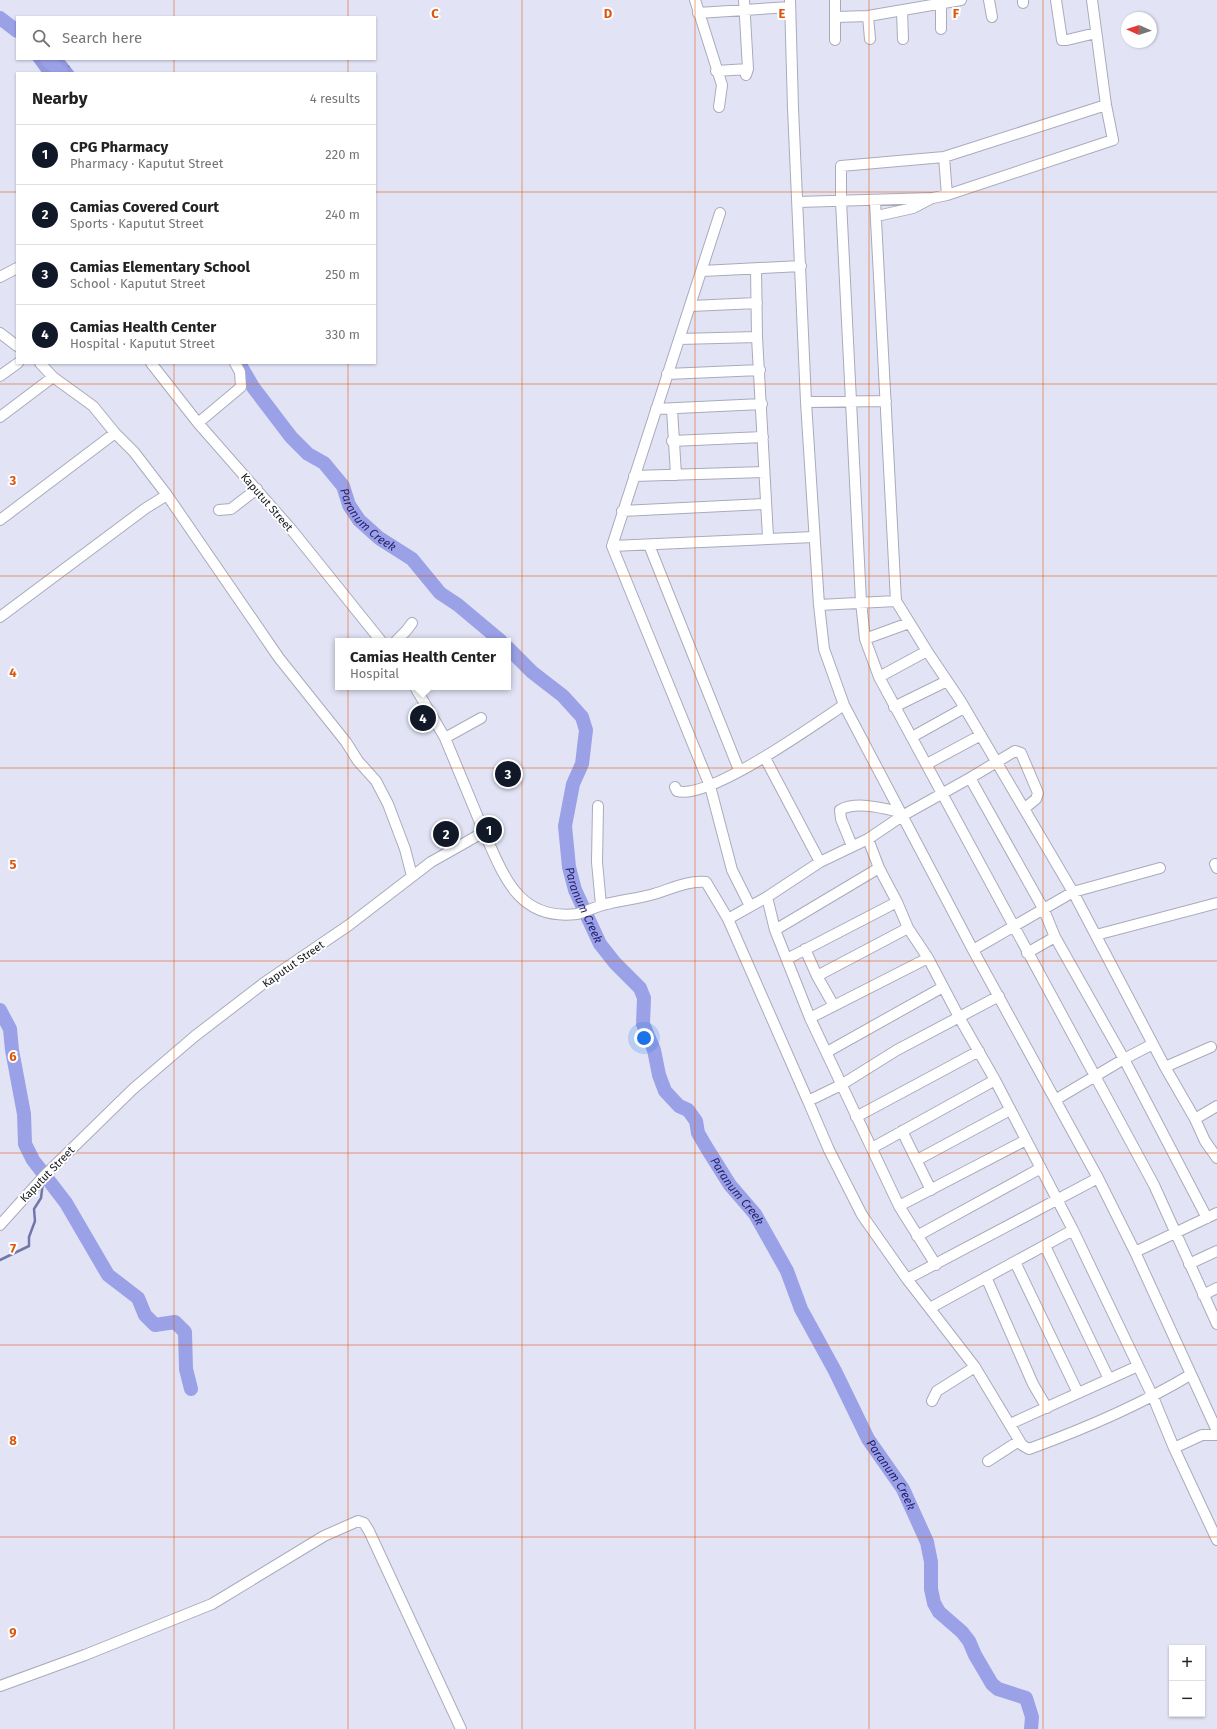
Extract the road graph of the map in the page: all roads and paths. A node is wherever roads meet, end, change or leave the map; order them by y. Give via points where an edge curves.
1 (695, 0) edge
2 (835, 0) edge
3 (961, 0) edge
4 (989, 0) edge
5 (1056, 0) edge
6 (1092, 0) edge
7 (940, 2) junction
8 (790, 4) edge
9 (744, 5) edge
10 (902, 11) junction
11 (698, 13) junction
12 (868, 16) junction
13 (992, 17) dead end
14 (836, 18) junction
15 (941, 29) dead end
16 (1096, 33) junction
17 (870, 39) dead end
18 (903, 39) dead end
19 (835, 40) dead end
20 (716, 71) junction
21 (1106, 105) junction
22 (719, 107) dead end
23 (944, 157) junction
24 (947, 195) junction
25 (933, 198) junction
26 (841, 201) junction
27 (875, 201) junction
28 (798, 202) junction
29 (720, 213) dead end
30 (877, 216) junction
31 (801, 266) junction
32 (16, 269) edge
33 (756, 269) junction
34 (702, 271) junction
35 (0, 278) edge
36 (757, 303) junction
37 (691, 306) junction
38 (0, 333) edge
39 (757, 337) junction
40 (679, 339) junction
41 (16, 345) edge
42 (17, 364) edge
43 (41, 364) edge
44 (152, 364) edge
45 (236, 364) edge
46 (760, 370) junction
47 (668, 374) junction
48 (0, 376) edge
49 (53, 377) junction
50 (851, 400) junction
51 (886, 401) junction
52 (806, 402) junction
53 (762, 404) junction
54 (672, 408) junction
55 (656, 409) junction
56 (0, 417) edge
57 (198, 423) junction
58 (115, 434) junction
59 (763, 437) junction
60 (672, 442) junction
61 (764, 472) junction
62 (676, 475) junction
63 (634, 476) junction
64 (257, 489) junction
65 (168, 495) junction
66 (766, 504) junction
67 (219, 510) dead end
68 (622, 511) junction
69 (0, 520) edge
70 (768, 537) junction
71 (814, 537) junction
72 (649, 545) junction
73 (612, 546) junction
74 (896, 601) junction
75 (861, 602) junction
76 (819, 605) junction
77 (0, 617) edge
78 (412, 623) dead end
79 (910, 623) junction
80 (379, 638) edge
81 (399, 638) edge
82 (865, 639) junction
83 (927, 651) junction
84 (879, 677) junction
85 (947, 681) junction
86 (417, 690) edge
87 (844, 705) junction
88 (894, 707) junction
89 (964, 708) junction
90 (481, 718) dead end
91 (981, 735) junction
92 (912, 737) junction
93 (445, 738) junction
94 (765, 758) junction
95 (997, 762) junction
96 (927, 764) junction
97 (739, 770) junction
98 (970, 778) junction
99 (710, 786) junction
100 (675, 787) dead end
101 (941, 793) junction
102 (598, 806) dead end
103 (1025, 808) junction
104 (901, 814) junction
105 (484, 832) junction
106 (868, 839) junction
107 (852, 846) junction
108 (820, 862) junction
109 (879, 868) junction
110 (1160, 868) dead end
111 (412, 876) junction
112 (1073, 892) junction
113 (767, 897) junction
114 (897, 902) junction
115 (1217, 903) edge
116 (750, 906) junction
117 (598, 907) junction
118 (1044, 910) junction
119 (728, 919) junction
120 (908, 928) junction
121 (1014, 928) junction
122 (775, 930) junction
123 (1096, 935) junction
124 (1055, 937) junction
125 (805, 949) junction
126 (973, 950) junction
127 (1027, 953) junction
128 (928, 958) junction
129 (786, 959) junction
130 (817, 976) junction
131 (943, 987) junction
132 (999, 996) junction
133 (834, 1006) junction
134 (959, 1017) junction
135 (810, 1018) junction
136 (1153, 1044) junction
137 (1211, 1047) dead end
138 (979, 1051) junction
139 (828, 1052) junction
140 (1124, 1059) junction
141 (1165, 1067) junction
142 (1095, 1077) junction
143 (995, 1080) junction
144 (841, 1085) junction
145 (1056, 1100) junction
146 (808, 1101) junction
147 (1217, 1106) edge
148 (1010, 1110) junction
149 (856, 1117) junction
150 (1195, 1119) junction
151 (902, 1131) junction
152 (1026, 1140) junction
153 (872, 1148) junction
154 (1217, 1158) edge
155 (917, 1160) junction
156 (1041, 1168) junction
157 (1098, 1178) junction
158 (931, 1190) junction
159 (1057, 1200) junction
160 (899, 1206) junction
161 (1217, 1213) edge
162 (1207, 1218) junction
163 (0, 1225) edge
164 (1074, 1230) junction
165 (1175, 1234) junction
166 (917, 1236) junction
167 (1045, 1246) junction
168 (1217, 1251) edge
169 (1135, 1252) junction
170 (1015, 1262) junction
171 (1189, 1264) junction
172 (936, 1265) junction
173 (986, 1277) junction
174 (907, 1279) junction
175 (1217, 1288) edge
176 (1203, 1295) junction
177 (930, 1308) junction
178 (1217, 1324) edge
179 (1138, 1366) junction
180 (975, 1367) junction
181 (1190, 1375) junction
182 (1109, 1379) junction
183 (1078, 1393) junction
184 (1153, 1397) junction
185 (932, 1401) dead end
186 (1047, 1408) junction
187 (1010, 1424) junction
188 (1217, 1431) edge
189 (1217, 1435) edge
190 (1019, 1441) junction
191 (1174, 1448) junction
192 (988, 1461) dead end
193 (1217, 1540) edge
194 (0, 1686) edge
195 (461, 1729) edge

1 - 11 street
2 - 14 street
3 - 7 street
4 - 13 street
5 - 16 street via 1062,40
6 - 16 street
7 - 10 street
7 - 15 street
8 - 9 street
8 - 28 street
9 - 11 street
9 - 20 street via 747,72
10 - 12 street
10 - 18 street
11 - 20 street
12 - 14 street
12 - 17 street
14 - 19 street
16 - 21 street
20 - 22 street via 722,89
21 - 23 street
21 - 24 street via 1113,140
23 - 24 street
23 - 26 street via 841,166
24 - 25 street
25 - 27 street
25 - 30 street via 913,208
26 - 27 street
26 - 28 street
26 - 50 street
27 - 30 street
28 - 31 street
29 - 34 street
30 - 51 street
31 - 33 street
31 - 52 street
32 - 35 street
33 - 34 street
33 - 36 street
34 - 37 street
36 - 37 street
36 - 39 street
37 - 40 street
38 - 41 street
39 - 40 street
39 - 46 street
40 - 47 street
42 - 48 street
43 - 49 street
44 - 57 street, Kaputut Street
45 - 57 street via 240,372 241,387
46 - 47 street
46 - 53 street
47 - 55 street
49 - 56 street
49 - 58 street via 93,406
50 - 51 street
50 - 52 street
50 - 75 street
51 - 74 street
52 - 71 street
53 - 54 street
53 - 59 street
54 - 55 street
54 - 60 street
55 - 63 street
57 - 64 street, Kaputut Street
58 - 65 street via 134,452
58 - 69 street
59 - 60 street
59 - 61 street
60 - 62 street
61 - 62 street
61 - 66 street
62 - 63 street
63 - 68 street
64 - 67 street via 231,509
64 - 80 street, Kaputut Street
65 - 77 street via 146,508
65 - 111 street via 279,658 376,781 405,849
66 - 68 street
66 - 70 street
68 - 73 street
70 - 71 street
70 - 72 street
71 - 76 street
72 - 73 street
72 - 97 street
73 - 99 street
74 - 75 street
74 - 79 street
75 - 76 street
75 - 82 street
76 - 87 street via 824,649
78 - 81 street
79 - 82 street
79 - 83 street
82 - 84 street
83 - 84 street
83 - 85 street
84 - 88 street
85 - 88 street
85 - 89 street
86 - 93 street
87 - 94 street
87 - 104 street
88 - 92 street
89 - 91 street
89 - 92 street
90 - 93 street
91 - 95 street
91 - 96 street
92 - 96 street
93 - 105 street
94 - 97 street
94 - 108 street
95 - 98 street
95 - 103 street
95 - 103 street via 1015,751 1022,753 1038,793 1036,799
96 - 101 street
97 - 99 street
98 - 101 street
98 - 118 street
99 - 100 street via 682,793
99 - 116 street via 732,870
101 - 104 street
101 - 121 street
102 - 117 street
103 - 112 street
104 - 106 street
104 - 107 street via 879,807 848,806 840,810
104 - 126 street
105 - 111 street, Kaputut Street via 431,862
105 - 117 street via 506,880 521,899 531,906 548,911 578,914
106 - 107 street
106 - 109 street
107 - 108 street
108 - 113 street
109 - 114 street
109 - 122 street
110 - 112 street
111 - 163 street, Kaputut Street via 349,925 264,983 195,1036 133,1089 65,1155
112 - 118 street
112 - 123 street
113 - 116 street
113 - 122 street
114 - 120 street
114 - 125 street
115 - 123 street
116 - 119 street
117 - 119 street via 642,898 692,881 699,881 706,882
118 - 121 street
118 - 124 street
119 - 146 street
120 - 128 street
120 - 130 street
121 - 126 street
121 - 127 street
122 - 129 street
123 - 136 street
124 - 127 street
124 - 140 street
125 - 129 street
125 - 130 street
126 - 132 street
127 - 142 street
128 - 131 street
128 - 133 street
129 - 135 street
130 - 133 street
131 - 134 street
131 - 139 street
132 - 134 street
132 - 145 street
133 - 135 street
134 - 138 street
134 - 144 street via 897,1050
135 - 139 street
136 - 140 street
136 - 141 street
137 - 141 street
138 - 143 street
138 - 149 street
139 - 144 street
140 - 142 street
140 - 162 street
141 - 150 street
142 - 145 street
142 - 165 street via 1154,1185
143 - 148 street
143 - 151 street
144 - 146 street
144 - 149 street
145 - 157 street
146 - 174 street via 862,1215
147 - 150 street
148 - 152 street
148 - 155 street
149 - 153 street
150 - 154 street via 1205,1141
151 - 153 street
151 - 155 street
152 - 156 street
152 - 158 street
153 - 160 street
155 - 158 street
156 - 159 street
156 - 166 street
157 - 159 street
157 - 169 street
158 - 160 street
159 - 164 street
159 - 172 street
160 - 166 street
161 - 162 street
162 - 165 street
164 - 167 street
164 - 179 street
165 - 169 street
165 - 171 street
166 - 172 street
167 - 170 street
167 - 182 street
168 - 171 street
169 - 181 street
170 - 173 street
170 - 183 street
171 - 176 street
172 - 174 street
173 - 177 street
173 - 186 street via 1033,1384
174 - 177 street
175 - 176 street
176 - 178 street
177 - 180 street
179 - 182 street
179 - 184 street
180 - 185 street via 938,1391
180 - 187 street
181 - 184 street
181 - 188 street
182 - 183 street
183 - 186 street
184 - 190 street via 1029,1449
184 - 191 street
186 - 187 street
187 - 190 street
189 - 191 street via 1202,1435
190 - 192 street
191 - 193 street
194 - 195 street via 212,1604 324,1536 358,1522 364,1523 369,1531

